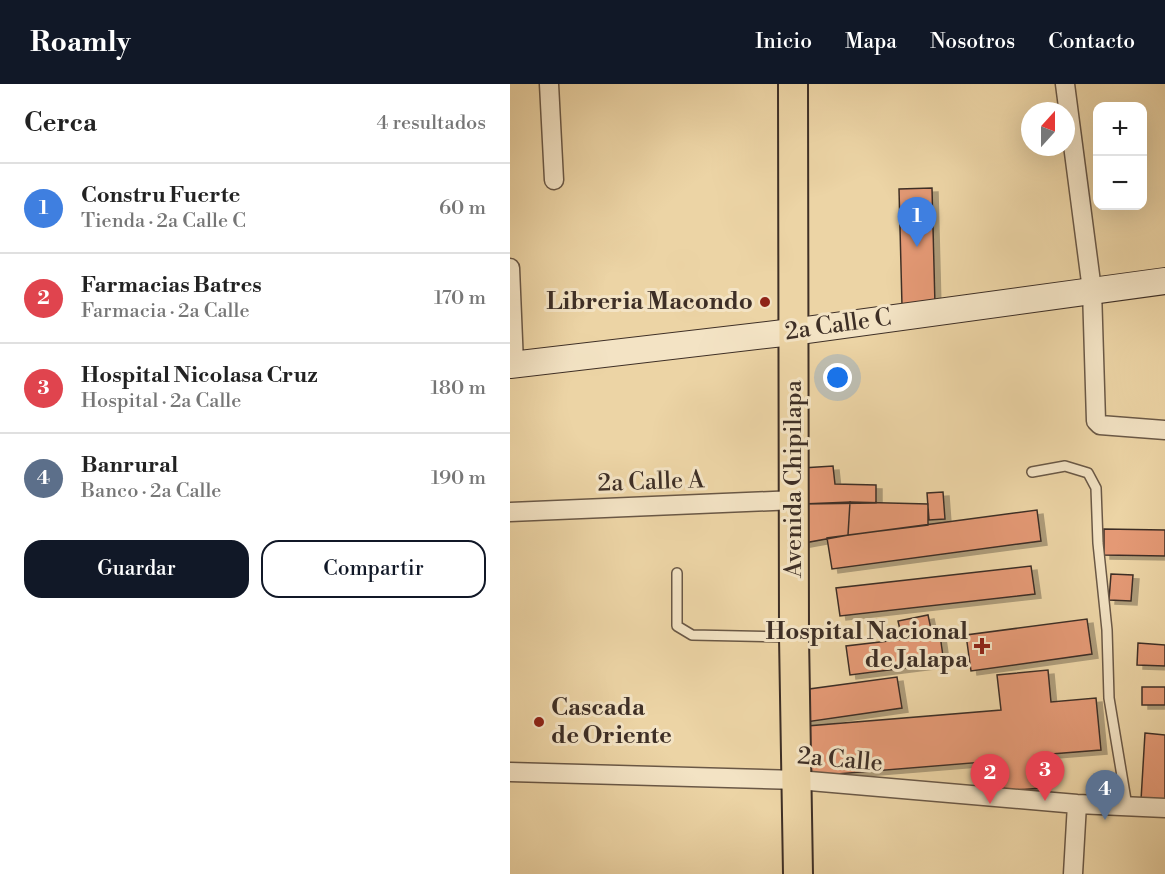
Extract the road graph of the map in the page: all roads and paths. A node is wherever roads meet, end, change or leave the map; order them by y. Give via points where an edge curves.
1 (549, 84) edge
2 (793, 84) edge
3 (1065, 84) edge
4 (554, 180) dead end
5 (510, 268) edge
6 (1165, 281) edge
7 (1092, 290) junction
8 (792, 332) junction
9 (512, 364) edge
10 (1165, 430) edge
11 (1032, 472) dead end
12 (795, 500) junction
13 (510, 512) edge
14 (676, 573) dead end
15 (794, 637) junction
16 (510, 772) edge
17 (798, 780) junction
18 (1077, 804) junction
19 (1127, 806) junction
20 (1165, 808) edge
21 (798, 874) edge
22 (1073, 874) edge

1 - 4 street
2 - 8 main road, Avenida Chipilapa
3 - 7 street
5 - 9 street
6 - 7 main road, 2a Calle C
7 - 8 main road, 2a Calle C
7 - 10 street via 1096,421 1116,428
8 - 9 main road, 2a Calle C
8 - 12 main road, Avenida Chipilapa
11 - 19 lane via 1065,466 1088,473 1096,488 1109,698
12 - 13 street, 2a Calle A
12 - 15 main road, Avenida Chipilapa
14 - 15 lane via 677,626 684,632
15 - 17 main road, Avenida Chipilapa
16 - 17 street, 2a Calle
17 - 18 street, 2a Calle
17 - 21 main road, Avenida Chipilapa
18 - 19 street, 2a Calle
18 - 22 street
19 - 20 street, 2a Calle

